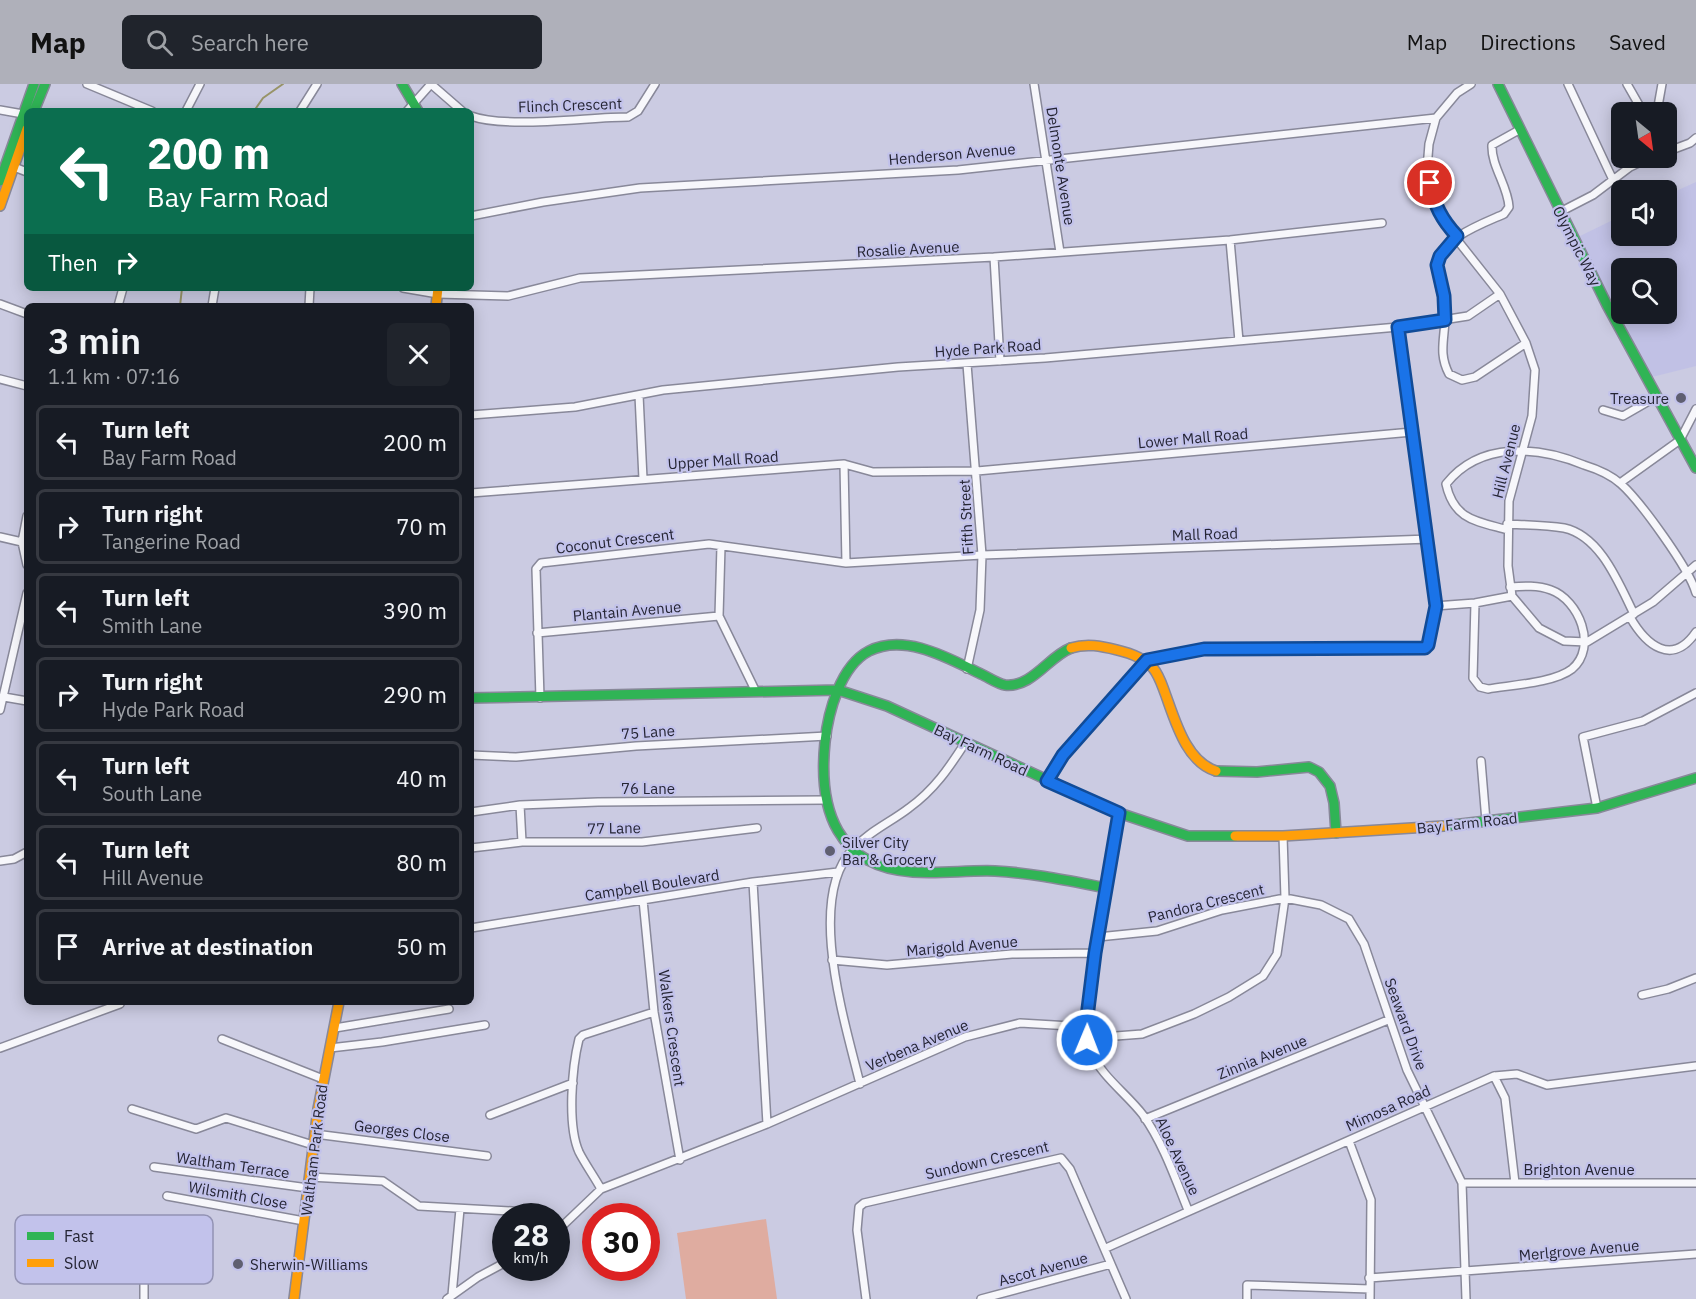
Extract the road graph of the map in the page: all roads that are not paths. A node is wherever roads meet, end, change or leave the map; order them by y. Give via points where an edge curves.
1 (34, 84) edge
2 (45, 84) edge
3 (87, 84) edge
4 (200, 84) edge
5 (317, 84) edge
6 (402, 84) edge
7 (431, 84) edge
8 (655, 84) edge
9 (1034, 84) edge
10 (1471, 84) edge
11 (1498, 84) edge
12 (1568, 84) edge
13 (1627, 84) edge
14 (1662, 84) edge
15 (1637, 102) edge
16 (1659, 102) edge
17 (416, 107) edge
18 (25, 108) edge
19 (35, 108) edge
20 (145, 108) edge
21 (188, 108) edge
22 (302, 108) edge
23 (459, 108) edge
24 (0, 110) edge
25 (23, 114) joint
26 (474, 117) edge
27 (1436, 118) junction
28 (1519, 130) junction
29 (24, 138) edge
30 (1696, 138) edge
31 (1677, 148) edge
32 (1046, 158) junction
33 (14, 167) junction
34 (1632, 168) edge
35 (24, 171) edge
36 (1, 177) edge
37 (1613, 180) joint
38 (1611, 181) edge
39 (0, 206) edge
40 (1560, 212) junction
41 (474, 215) edge
42 (1382, 223) dead end
43 (1457, 236) junction
44 (1230, 240) junction
45 (1060, 252) junction
46 (994, 257) junction
47 (438, 291) edge
48 (1500, 294) junction
49 (0, 304) edge
50 (24, 313) edge
51 (1445, 320) junction
52 (1398, 327) junction
53 (1239, 341) junction
54 (1526, 343) junction
55 (1000, 361) junction
56 (967, 364) junction
57 (0, 379) edge
58 (24, 385) edge
59 (639, 395) junction
60 (1656, 397) junction
61 (1696, 409) edge
62 (1603, 410) dead end
63 (474, 415) edge
64 (1412, 432) junction
65 (1680, 440) junction
66 (1522, 450) junction
67 (844, 464) junction
68 (1696, 468) edge
69 (977, 471) junction
70 (643, 479) junction
71 (1620, 483) junction
72 (474, 493) edge
73 (1508, 527) junction
74 (24, 532) edge
75 (0, 537) edge
76 (1429, 539) junction
77 (22, 542) junction
78 (721, 546) junction
79 (24, 551) edge
80 (982, 555) junction
81 (846, 563) junction
82 (1696, 565) edge
83 (1687, 574) junction
84 (1510, 587) junction
85 (1696, 593) edge
86 (1512, 596) junction
87 (1475, 603) junction
88 (1436, 606) junction
89 (24, 607) edge
90 (719, 616) junction
91 (1632, 616) junction
92 (1696, 632) edge
93 (537, 633) junction
94 (1587, 642) junction
95 (1147, 660) junction
96 (967, 669) junction
97 (838, 690) junction
98 (756, 692) junction
99 (1696, 693) edge
100 (4, 697) junction
101 (474, 698) edge
102 (540, 698) junction
103 (24, 700) edge
104 (0, 710) edge
105 (827, 736) junction
106 (965, 743) junction
107 (474, 755) edge
108 (1481, 761) dead end
109 (1696, 778) edge
110 (1047, 781) junction
111 (825, 800) junction
112 (520, 805) junction
113 (1597, 808) junction
114 (474, 812) edge
115 (1119, 813) junction
116 (1486, 821) junction
117 (757, 828) dead end
118 (1336, 833) junction
119 (1283, 836) junction
120 (522, 842) junction
121 (474, 849) edge
122 (852, 849) junction
123 (24, 854) edge
124 (0, 861) edge
125 (838, 872) junction
126 (753, 882) junction
127 (1107, 888) junction
128 (1285, 898) junction
129 (643, 900) junction
130 (474, 928) edge
131 (1098, 938) junction
132 (1095, 953) junction
133 (832, 960) junction
134 (1696, 978) edge
135 (1642, 995) dead end
136 (117, 1005) edge
137 (339, 1005) edge
138 (448, 1009) dead end
139 (654, 1012) junction
140 (1388, 1020) junction
141 (485, 1024) dead end
142 (335, 1028) junction
143 (1086, 1032) junction
144 (222, 1039) dead end
145 (0, 1048) edge
146 (330, 1048) junction
147 (1696, 1066) edge
148 (1494, 1076) junction
149 (323, 1079) junction
150 (573, 1083) junction
151 (860, 1084) junction
152 (1425, 1106) junction
153 (132, 1110) dead end
154 (490, 1115) dead end
155 (1145, 1119) junction
156 (767, 1124) junction
157 (315, 1134) junction
158 (1348, 1141) junction
159 (313, 1145) junction
160 (487, 1156) dead end
161 (680, 1160) junction
162 (154, 1167) dead end
163 (310, 1177) junction
164 (1462, 1183) junction
165 (1515, 1183) junction
166 (1696, 1183) edge
167 (308, 1188) junction
168 (600, 1189) junction
169 (167, 1196) dead end
170 (460, 1209) junction
171 (492, 1210) edge
172 (1188, 1210) junction
173 (570, 1218) edge
174 (304, 1221) junction
175 (1106, 1248) junction
176 (1696, 1254) edge
177 (1111, 1264) junction
178 (492, 1270) edge
179 (1465, 1273) junction
180 (1369, 1278) junction
181 (1370, 1289) junction
182 (450, 1297) edge
183 (294, 1299) edge
184 (866, 1299) edge
185 (981, 1299) edge
186 (1126, 1299) edge
187 (1247, 1299) edge
188 (1370, 1299) edge
189 (1467, 1299) edge

1 - 18 street
2 - 19 street
3 - 20 street
4 - 21 street
5 - 22 street
6 - 17 street
7 - 17 street
7 - 23 street
8 - 26 street, Flinch Crescent via 638,111 628,117 515,121
9 - 32 street, Delmonte Avenue
10 - 27 street via 1457,93
11 - 28 street, Olympic Way
12 - 37 street
13 - 15 street
14 - 16 street
24 - 25 street
25 - 36 street
27 - 32 street, Henderson Avenue
27 - 43 street, Hill Avenue via 1427,169 1432,196 1443,222
28 - 40 street, Olympic Way
28 - 43 street via 1492,145 1509,207 1504,214
29 - 33 street
30 - 31 street
32 - 41 street, Henderson Avenue via 958,170 640,188
32 - 45 street, Delmonte Avenue
33 - 35 street
33 - 39 street
34 - 37 street
38 - 40 street
40 - 60 street, Olympic Way
42 - 44 street, Rosalie Avenue
43 - 48 street, Hill Avenue
43 - 51 street via 1437,265
44 - 45 street, Rosalie Avenue
44 - 53 street
45 - 46 street, Rosalie Avenue
46 - 47 street, Rosalie Avenue via 580,278 508,296
46 - 55 street
48 - 51 street, Hyde Park Road via 1468,316
48 - 54 street, Hill Avenue
49 - 50 street
51 - 52 street, Hyde Park Road
51 - 54 street via 1442,361 1449,374 1462,380 1475,376
52 - 53 street, Hyde Park Road
52 - 64 street
53 - 55 street, Hyde Park Road
54 - 66 street, Hill Avenue via 1535,369 1532,416
55 - 56 street, Hyde Park Road
56 - 59 street, Hyde Park Road via 898,367
56 - 69 street, Fifth Street
57 - 58 street
59 - 63 street, Hyde Park Road via 575,407
59 - 70 street
60 - 62 street via 1623,416
60 - 65 street, Olympic Way
61 - 65 street
64 - 69 street, Lower Mall Road
64 - 76 street
65 - 68 street, Olympic Way
65 - 71 street
66 - 71 street via 1559,454
66 - 73 street, Hill Avenue via 1509,501
66 - 73 street via 1475,460 1456,471 1446,484 1458,513 1478,522
67 - 69 street, Upper Mall Road via 873,472
67 - 70 street, Upper Mall Road
67 - 81 street
69 - 80 street, Fifth Street
70 - 72 street, Upper Mall Road
71 - 83 street
73 - 84 street, Hill Avenue
73 - 91 street via 1566,528 1583,537 1611,570
74 - 77 street
75 - 77 street
76 - 80 street, Mall Road
76 - 88 street
77 - 79 street
78 - 81 street, Coconut Crescent
78 - 90 street
78 - 93 street, Coconut Crescent via 709,544 541,563 536,569
80 - 81 street, Coconut Crescent
80 - 96 street, Fifth Street via 980,610
82 - 83 street
83 - 85 street
83 - 91 street
84 - 86 street, Hill Avenue
84 - 94 street via 1553,590 1574,612
86 - 87 street
86 - 94 street, Hill Avenue via 1539,628 1564,641
87 - 88 street
87 - 94 street via 1473,678 1480,687 1562,675 1582,657
88 - 95 street via 1425,648 1204,649
89 - 100 street
90 - 93 street, Plantain Avenue
90 - 98 street
91 - 92 street via 1650,644 1663,650 1674,651
91 - 94 street
93 - 102 street, Coconut Crescent
95 - 96 street via 1112,648 1073,646 1015,685 1005,685
95 - 110 street via 1063,755
95 - 118 street via 1156,671 1195,758 1208,769 1227,773 1309,767 1319,771 1333,789
96 - 97 street via 913,646 886,645 865,652 850,667
97 - 98 street, Bay Farm Road
97 - 105 street
97 - 106 street, Bay Farm Road via 886,706
98 - 102 street, Bay Farm Road
99 - 113 street via 1643,721 1583,737
100 - 103 street
100 - 104 street
101 - 102 street, Bay Farm Road
105 - 107 street, 75 Lane via 516,757
105 - 111 street
106 - 110 street, Bay Farm Road
106 - 122 street via 940,782
108 - 116 street
109 - 113 street, Bay Farm Road
110 - 115 street, Bay Farm Road
111 - 112 street, 76 Lane
111 - 122 street via 831,819
112 - 114 street, 76 Lane
112 - 120 street
113 - 116 street, Bay Farm Road
115 - 119 street, Bay Farm Road via 1188,836
115 - 127 street, Aloe Avenue
116 - 118 street, Bay Farm Road
117 - 120 street, 77 Lane via 642,842
118 - 119 street, Bay Farm Road
119 - 128 street
120 - 121 street, 77 Lane
122 - 125 street
122 - 127 street via 868,861 908,873 998,871
123 - 124 street
125 - 126 street, Campbell Boulevard
125 - 133 street via 831,911
126 - 129 street, Campbell Boulevard
126 - 156 street
127 - 131 street, Aloe Avenue
128 - 131 street, Pandora Crescent via 1222,910 1157,931
128 - 140 street, Seaward Drive via 1321,904 1349,919 1364,944
128 - 143 street, Verbena Avenue via 1277,954 1263,976 1220,1002 1142,1034 1100,1038
129 - 130 street, Campbell Boulevard
129 - 139 street, Walkers Crescent
131 - 132 street, Aloe Avenue
132 - 133 street, Marigold Avenue via 1012,954 887,965
132 - 143 street, Aloe Avenue
133 - 151 street
134 - 135 street via 1668,990
136 - 145 street
137 - 142 street, Waltham Park Road
138 - 142 street
139 - 150 street via 583,1035 578,1044
139 - 161 street, Walkers Crescent
140 - 152 street, Seaward Drive
140 - 155 street, Zinnia Avenue
141 - 146 street
142 - 146 street, Waltham Park Road
143 - 151 street, Verbena Avenue via 1071,1026 1020,1023 965,1037
143 - 155 street, Aloe Avenue via 1096,1061
144 - 149 street
146 - 149 street, Waltham Park Road
147 - 148 street, Mimosa Road via 1547,1085 1517,1074
148 - 152 street, Mimosa Road
148 - 165 street via 1505,1098
149 - 157 street, Waltham Park Road
150 - 154 street
150 - 168 street via 575,1137
151 - 156 street, Verbena Avenue
152 - 158 street, Mimosa Road
152 - 164 street, Seaward Drive
153 - 159 street via 196,1129 226,1118
155 - 172 street, Aloe Avenue
156 - 161 street, Verbena Avenue
157 - 159 street, Waltham Park Road
157 - 160 street, Georges Close
158 - 172 street, Mimosa Road
158 - 180 street via 1371,1200
159 - 163 street, Waltham Park Road
161 - 168 street, Verbena Avenue
162 - 167 street, Waltham Terrace
163 - 167 street, Waltham Park Road
163 - 170 street via 383,1181 419,1206
164 - 165 street, Brighton Avenue
164 - 179 street, Seaward Drive
165 - 166 street, Brighton Avenue
167 - 174 street, Waltham Park Road
168 - 173 street, Verbena Avenue
169 - 174 street, Wilsmith Close
170 - 171 street
170 - 182 street
172 - 175 street, Mimosa Road
174 - 183 street, Waltham Park Road
175 - 177 street, Sundown Crescent
175 - 184 street, Sundown Crescent via 1070,1169 1061,1158 1045,1160 875,1199 859,1207 857,1230
176 - 179 street, Merlgrove Avenue
177 - 185 street, Ascot Avenue
177 - 186 street, Sundown Crescent
178 - 182 street
179 - 180 street, Merlgrove Avenue
179 - 189 street, Seaward Drive
180 - 181 street
181 - 187 street via 1247,1285
181 - 188 street

